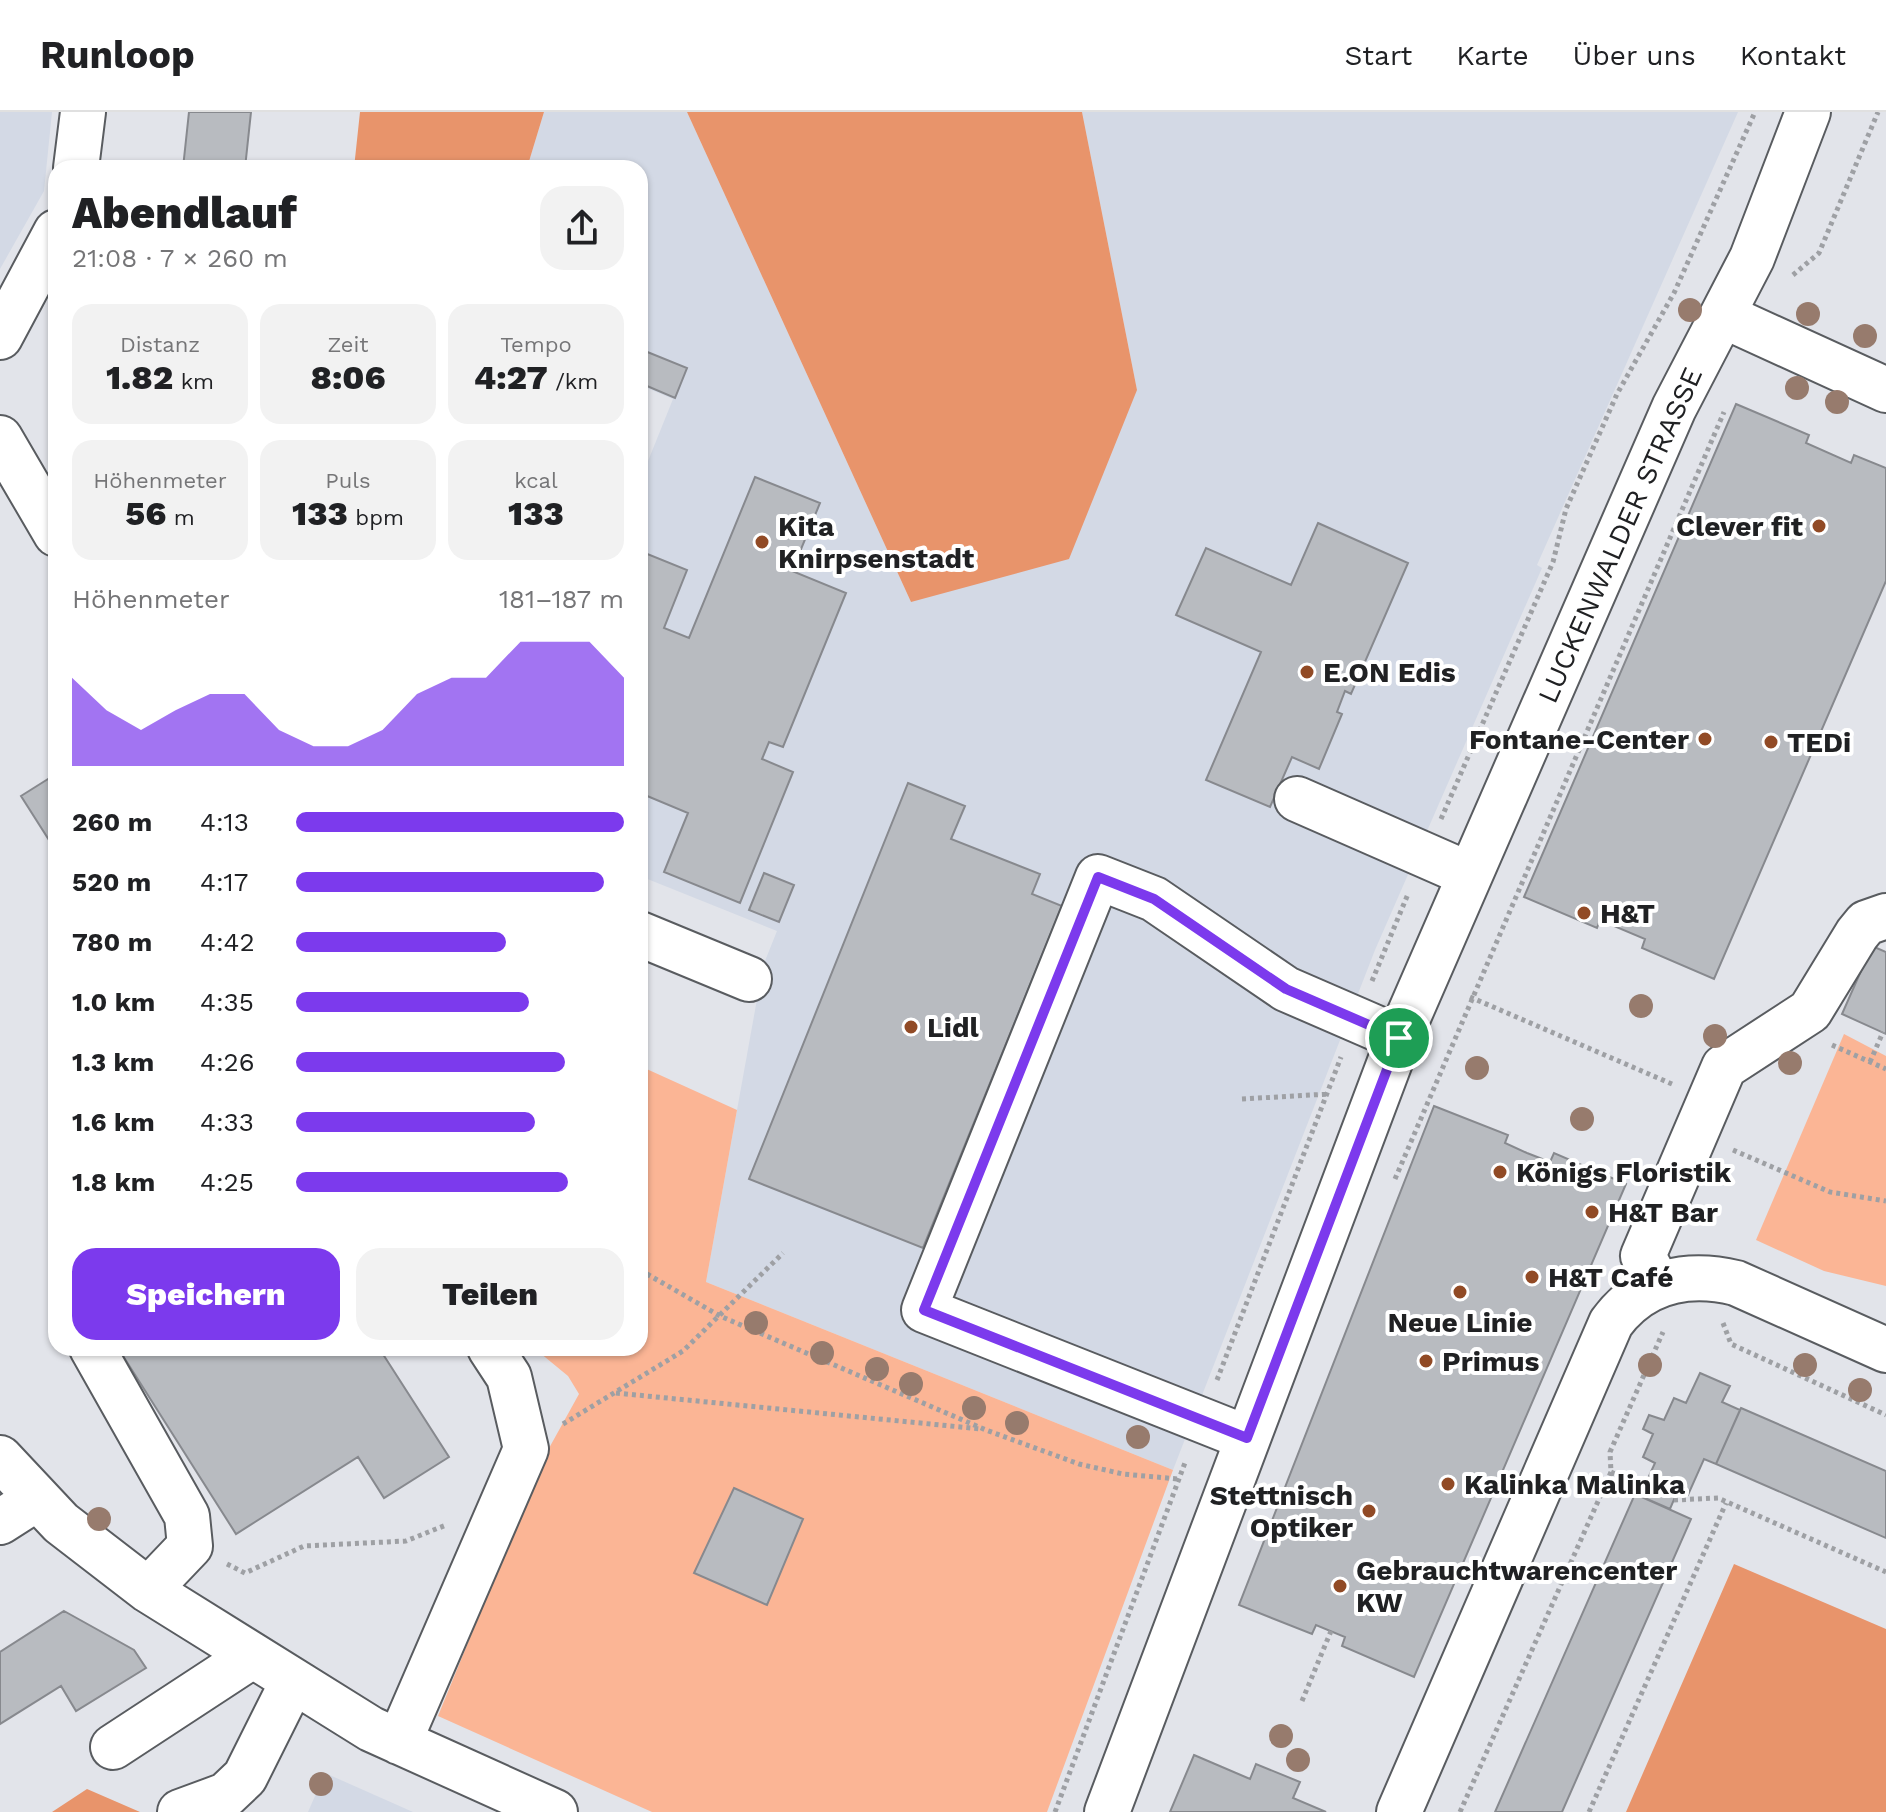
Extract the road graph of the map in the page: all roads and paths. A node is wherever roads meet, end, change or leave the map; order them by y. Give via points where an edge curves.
1 (83, 112) edge
2 (1808, 112) edge
3 (1878, 112) edge
4 (77, 160) edge
5 (48, 247) edge
6 (1743, 324) junction
7 (0, 337) edge
8 (1886, 390) edge
9 (1727, 404) dead end
10 (0, 438) edge
11 (48, 520) edge
12 (1297, 799) dead end
13 (1468, 874) junction
14 (1886, 916) edge
15 (648, 937) edge
16 (749, 979) dead end
17 (1470, 997) junction
18 (1883, 1032) dead end
19 (1399, 1038) junction
20 (1870, 1062) dead end
21 (1378, 1092) junction
22 (1242, 1099) dead end
23 (1703, 1117) junction
24 (1391, 1189) dead end
25 (1886, 1201) edge
26 (783, 1253) dead end
27 (648, 1275) edge
28 (1658, 1284) junction
29 (1718, 1310) dead end
30 (720, 1316) junction
31 (1886, 1350) edge
32 (97, 1356) edge
33 (495, 1356) edge
34 (616, 1393) junction
35 (1886, 1415) edge
36 (986, 1430) junction
37 (1247, 1438) junction
38 (526, 1449) junction
39 (0, 1458) edge
40 (1611, 1472) junction
41 (1178, 1479) dead end
42 (1644, 1487) dead end
43 (1674, 1500) dead end
44 (502, 1503) junction
45 (1726, 1503) junction
46 (18, 1510) edge
47 (190, 1546) junction
48 (1886, 1572) edge
49 (148, 1590) junction
50 (1331, 1631) dead end
51 (252, 1656) junction
52 (293, 1681) junction
53 (1302, 1701) dead end
54 (399, 1742) junction
55 (113, 1747) dead end
56 (180, 1812) edge
57 (555, 1812) edge
58 (1107, 1812) edge
59 (1399, 1812) edge
60 (1460, 1812) edge
61 (1589, 1812) edge

1 - 4 street
2 - 6 street, LUCKENWALDER STRASSE via 1773,207
3 - 6 path via 1819,253
5 - 7 street
6 - 8 street
6 - 13 street, LUCKENWALDER STRASSE via 1674,408
9 - 17 path
10 - 11 street
12 - 13 street
13 - 19 street, LUCKENWALDER STRASSE
14 - 23 street via 1866,923 1857,934 1810,1011 1724,1067
15 - 16 street
17 - 23 path
17 - 24 path
18 - 20 path
19 - 21 street, LUCKENWALDER STRASSE
19 - 37 street via 1286,989 1154,899 1098,877 924,1310
21 - 22 path
21 - 37 street, LUCKENWALDER STRASSE
23 - 25 path via 1830,1192
23 - 28 street via 1643,1256
26 - 30 path
27 - 30 path
28 - 31 street via 1696,1277 1736,1283
28 - 40 path via 1672,1312 1610,1452
28 - 59 street via 1631,1299 1611,1323
29 - 35 path via 1731,1344
30 - 34 path via 683,1351
30 - 36 path
32 - 47 street via 187,1516
33 - 38 street via 509,1377
34 - 36 path
34 - 38 path
36 - 41 path via 1079,1464
37 - 58 street, LUCKENWALDER STRASSE
38 - 44 street
39 - 46 street
40 - 42 path
40 - 60 path
43 - 45 path via 1718,1498
44 - 47 path via 406,1541 304,1546 245,1573
44 - 54 street
45 - 48 path
45 - 61 path
46 - 49 street via 88,1547
47 - 49 street
49 - 51 street
50 - 53 path
51 - 52 street
51 - 55 street
52 - 54 street
52 - 56 street via 245,1777 226,1795
54 - 57 street

